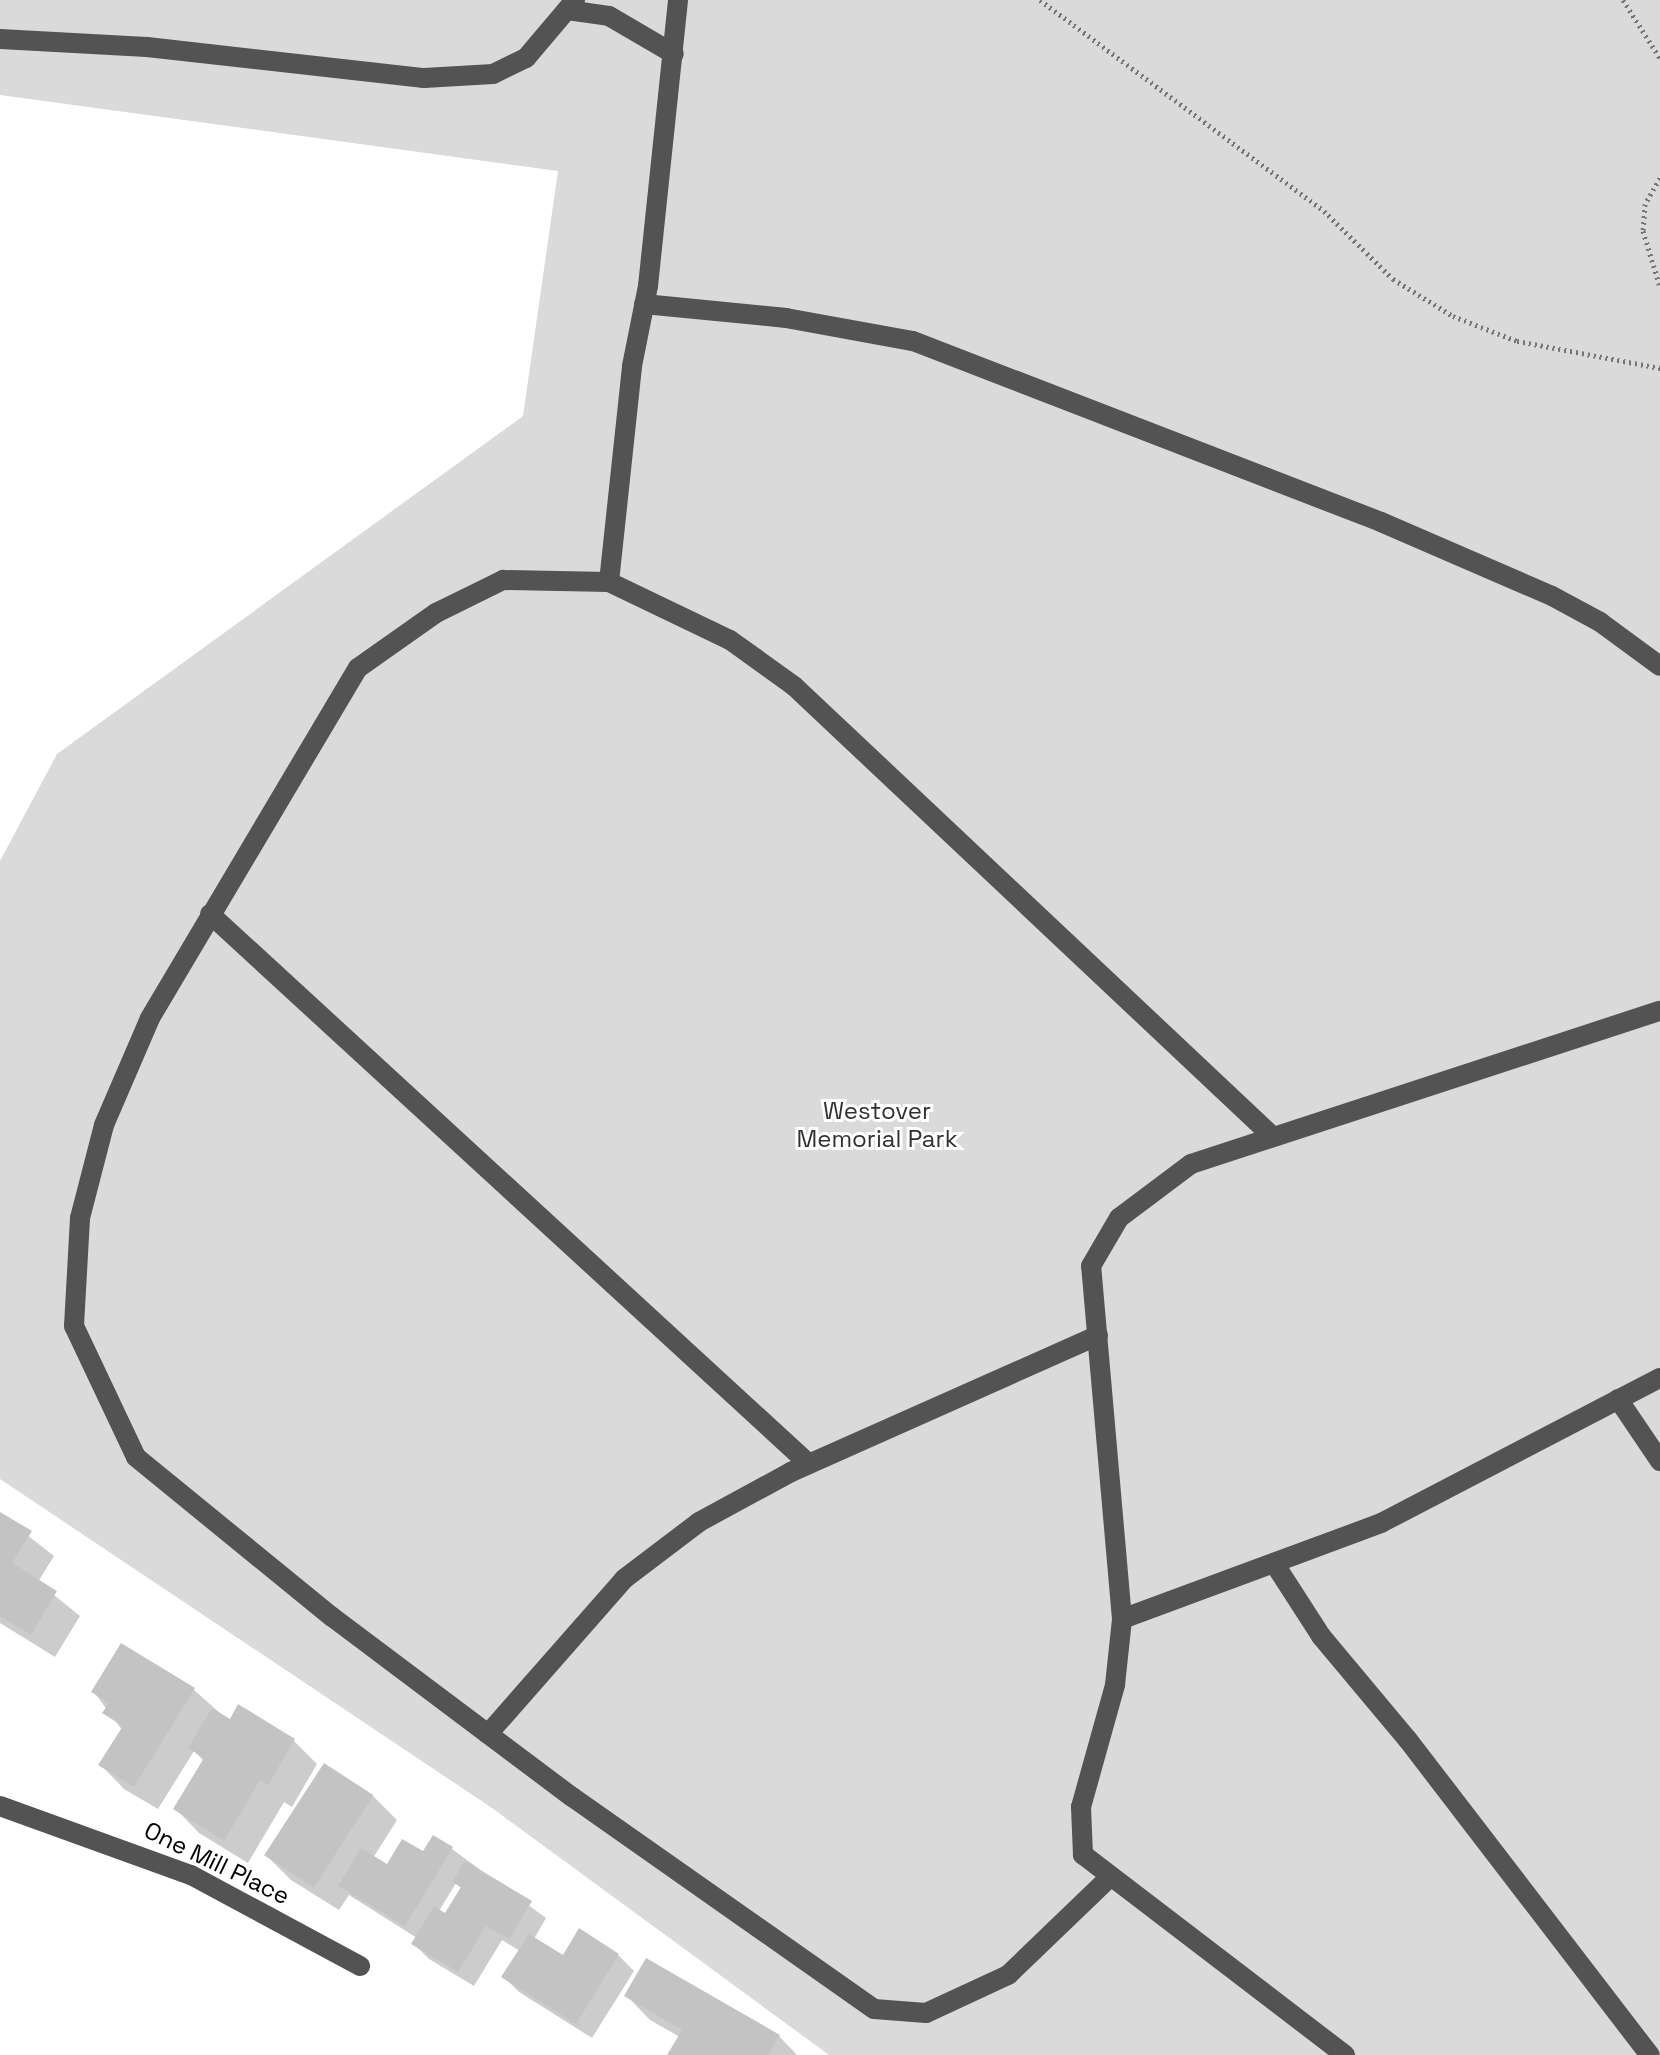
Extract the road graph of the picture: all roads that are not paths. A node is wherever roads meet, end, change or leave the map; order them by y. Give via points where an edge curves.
1 (678, 0) edge
2 (571, 5) edge
3 (0, 39) edge
4 (674, 54) junction
5 (644, 304) junction
6 (609, 582) junction
7 (1660, 666) edge
8 (210, 914) junction
9 (1660, 1011) edge
10 (1271, 1135) junction
11 (1098, 1335) junction
12 (1660, 1378) edge
13 (1618, 1399) junction
14 (1660, 1461) edge
15 (809, 1464) junction
16 (1274, 1563) junction
17 (1122, 1619) junction
18 (488, 1734) junction
19 (0, 1806) edge
20 (1110, 1877) junction
21 (360, 1966) dead end
22 (1345, 2055) edge
23 (1650, 2055) edge

1 - 4 street
2 - 3 street via 526,58 493,74 424,78 147,47
2 - 4 street via 609,16
4 - 5 street
5 - 6 street via 632,366
5 - 7 street via 786,318 913,341 1381,522 1552,596 1600,622
6 - 8 street via 503,580 436,613 358,668
6 - 10 street via 730,640 794,686
8 - 15 street
8 - 18 street via 150,1018 104,1125 80,1218 74,1326 136,1457
9 - 10 street
10 - 11 street via 1191,1164 1119,1218 1091,1266
11 - 15 street
11 - 17 street
12 - 13 street
13 - 14 street
13 - 16 street via 1381,1523
15 - 18 street via 699,1522 624,1579
16 - 17 street
16 - 23 street via 1321,1636 1408,1740
17 - 20 street via 1115,1685 1081,1807 1083,1855
18 - 20 street via 874,2009 926,2013 1008,1975
19 - 21 street, One Mill Place via 191,1875
20 - 22 street

